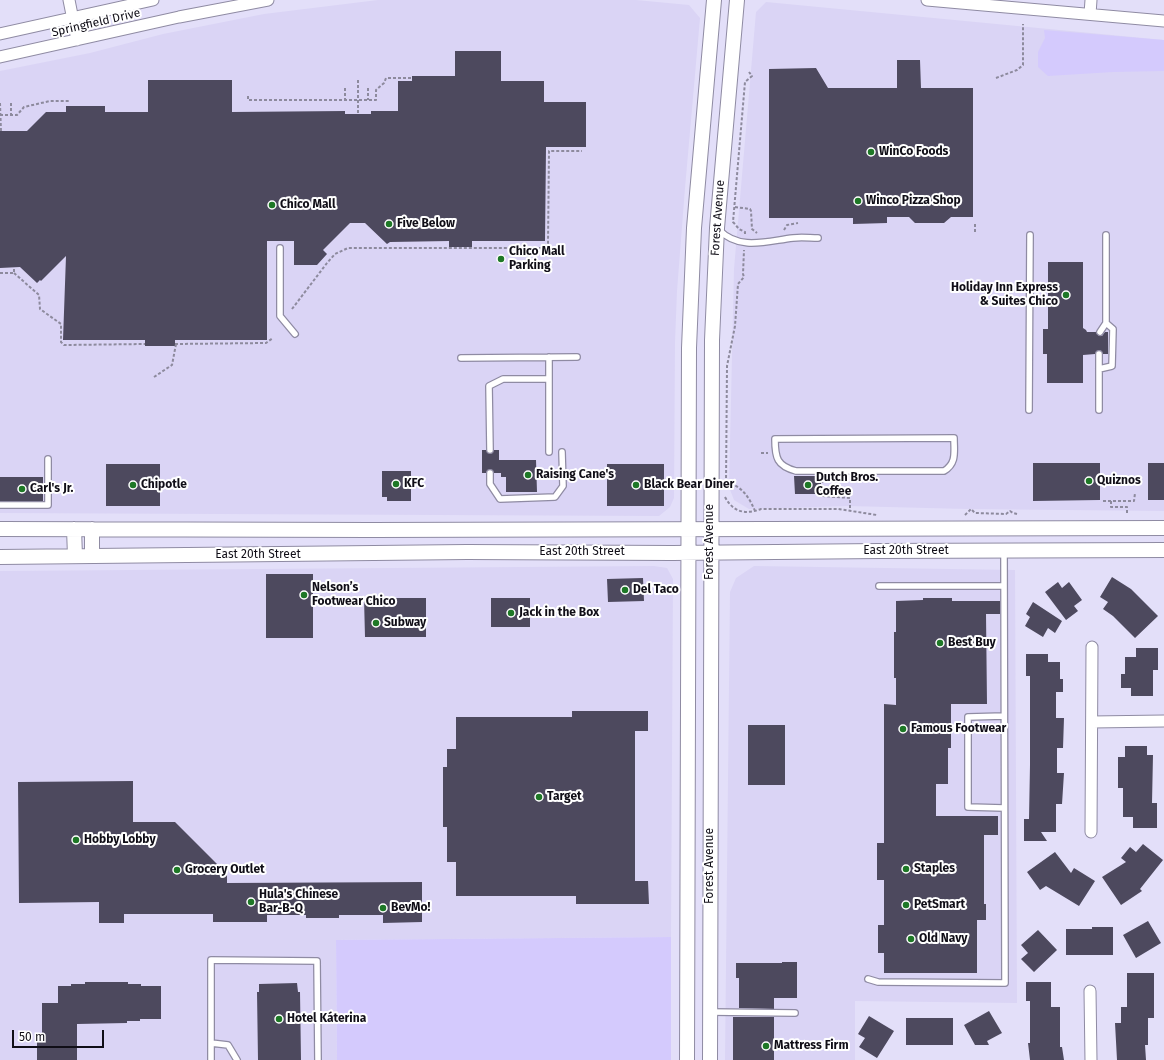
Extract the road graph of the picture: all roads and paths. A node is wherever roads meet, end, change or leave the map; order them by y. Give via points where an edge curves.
1 (69, 0) edge
2 (154, 0) edge
3 (268, 0) edge
4 (714, 0) edge
5 (737, 0) edge
6 (927, 0) edge
7 (1091, 0) edge
8 (1090, 14) junction
9 (72, 18) junction
10 (1164, 21) edge
11 (1023, 24) dead end
12 (0, 34) edge
13 (77, 40) junction
14 (0, 57) edge
15 (749, 72) dead end
16 (412, 78) dead end
17 (996, 78) dead end
18 (358, 79) dead end
19 (345, 88) dead end
20 (368, 88) dead end
21 (248, 96) dead end
22 (345, 100) junction
23 (358, 100) junction
24 (368, 100) junction
25 (70, 101) dead end
26 (0, 103) edge
27 (11, 103) dead end
28 (358, 114) dead end
29 (0, 115) edge
30 (11, 115) junction
31 (1, 131) dead end
32 (582, 151) dead end
33 (734, 207) junction
34 (798, 223) dead end
35 (975, 224) dead end
36 (717, 228) junction
37 (781, 232) dead end
38 (759, 234) dead end
39 (975, 234) dead end
40 (1030, 235) dead end
41 (1106, 235) dead end
42 (818, 238) dead end
43 (745, 242) junction
44 (280, 248) dead end
45 (14, 268) dead end
46 (0, 273) edge
47 (14, 273) junction
48 (292, 309) dead end
49 (1106, 323) junction
50 (1100, 332) dead end
51 (295, 334) dead end
52 (273, 338) dead end
53 (144, 344) dead end
54 (1099, 354) dead end
55 (549, 357) junction
56 (577, 357) dead end
57 (461, 358) dead end
58 (1099, 369) junction
59 (154, 377) dead end
60 (549, 379) junction
61 (1029, 410) dead end
62 (1099, 410) dead end
63 (490, 450) dead end
64 (549, 452) dead end
65 (562, 452) dead end
66 (48, 459) dead end
67 (822, 471) junction
68 (490, 473) dead end
69 (722, 482) dead end
70 (726, 483) junction
71 (1135, 493) dead end
72 (724, 494) dead end
73 (1103, 501) dead end
74 (1111, 501) junction
75 (0, 505) edge
76 (850, 510) junction
77 (755, 511) junction
78 (1022, 514) dead end
79 (1120, 514) dead end
80 (880, 515) dead end
81 (958, 515) dead end
82 (1164, 528) edge
83 (0, 529) edge
84 (74, 529) junction
85 (92, 529) junction
86 (688, 529) junction
87 (710, 529) junction
88 (451, 530) junction
89 (467, 530) junction
90 (1164, 550) edge
91 (1004, 551) junction
92 (452, 552) junction
93 (467, 552) junction
94 (688, 553) junction
95 (710, 553) junction
96 (92, 555) junction
97 (75, 556) junction
98 (0, 557) edge
99 (879, 586) dead end
100 (1004, 586) junction
101 (1092, 647) dead end
102 (1004, 716) junction
103 (1092, 722) junction
104 (1164, 722) edge
105 (1004, 808) junction
106 (1091, 832) dead end
107 (868, 979) dead end
108 (1090, 991) dead end
109 (710, 1012) junction
110 (795, 1013) dead end
111 (211, 1043) junction
112 (211, 1060) edge
113 (237, 1060) edge
114 (318, 1060) edge
115 (687, 1060) edge
116 (710, 1060) edge
117 (1091, 1060) edge

1 - 9 street
2 - 9 street, Springfield Drive
3 - 13 street, Springfield Drive
4 - 86 street, Forest Avenue via 692,260
5 - 36 street, Forest Avenue
6 - 8 street
7 - 8 street
8 - 10 street
9 - 12 street, Springfield Drive
9 - 13 street
11 - 17 path via 1022,65 1017,70
13 - 14 street, Springfield Drive
15 - 33 path via 752,76 745,82
16 - 24 path via 386,78 376,90 376,100
18 - 23 path
19 - 22 path
20 - 24 path
21 - 22 path via 248,100
22 - 23 path
23 - 24 path
23 - 28 path
25 - 30 path via 50,101 24,107 17,115
26 - 29 path
27 - 30 path
29 - 30 path
29 - 31 path
32 - 48 path via 549,151 548,243 541,248 348,248 335,254
33 - 38 path via 750,209 752,228
33 - 43 path via 733,222 745,232
34 - 37 path via 787,225
35 - 39 path
36 - 43 lane via 726,237
36 - 87 street, Forest Avenue via 711,365
40 - 61 lane
41 - 49 lane
42 - 43 lane via 793,238 758,244
43 - 70 path via 744,277 738,284 735,326 727,361
44 - 51 lane via 280,316
45 - 47 path
46 - 47 path
47 - 53 path via 39,295 40,309 61,324 61,342 64,345
49 - 50 lane
49 - 58 lane via 1113,329 1112,366
52 - 59 path via 266,343 176,344 172,364
54 - 58 lane
55 - 56 lane
55 - 57 lane
55 - 60 lane
58 - 62 lane
60 - 63 lane via 503,379 489,386
60 - 64 lane
65 - 68 lane via 563,486 555,497 500,499 490,484
66 - 75 lane via 48,505
67 - 67 lane via 796,471 786,468 776,456 776,439 954,438 954,462 944,471
67 - 76 path via 822,496 850,498
69 - 70 path
70 - 77 path via 735,485 744,492
71 - 74 path via 1134,501
72 - 77 path via 737,510
73 - 74 path
74 - 79 path via 1111,507 1127,507 1127,514
76 - 77 path via 830,508
76 - 80 path
78 - 81 path via 1010,511 1006,514 975,513 971,510 966,515
82 - 87 street, East 20th Street
83 - 84 street, East 20th Street
84 - 85 street, East 20th Street
84 - 97 street
85 - 88 street, East 20th Street
85 - 96 street
86 - 87 street, East 20th Street
86 - 89 street, East 20th Street
86 - 94 street, Forest Avenue
87 - 95 street, Forest Avenue
88 - 89 street, East 20th Street
88 - 92 street
89 - 93 street
90 - 91 street, East 20th Street
91 - 95 street, East 20th Street
91 - 100 lane
92 - 93 street, East 20th Street
92 - 96 street, East 20th Street
93 - 94 street, East 20th Street
94 - 95 street, East 20th Street
94 - 115 street, Forest Avenue
95 - 109 street, Forest Avenue
96 - 97 street, East 20th Street
97 - 98 street, East 20th Street
99 - 100 lane
100 - 102 lane
101 - 103 street
102 - 105 lane
102 - 105 lane via 968,718 968,807
103 - 104 street
103 - 106 street
105 - 107 lane via 1005,983 878,982
108 - 117 street
109 - 110 lane
109 - 116 street, Forest Avenue
111 - 112 lane
111 - 113 lane via 228,1045
111 - 114 lane via 211,960 317,961

